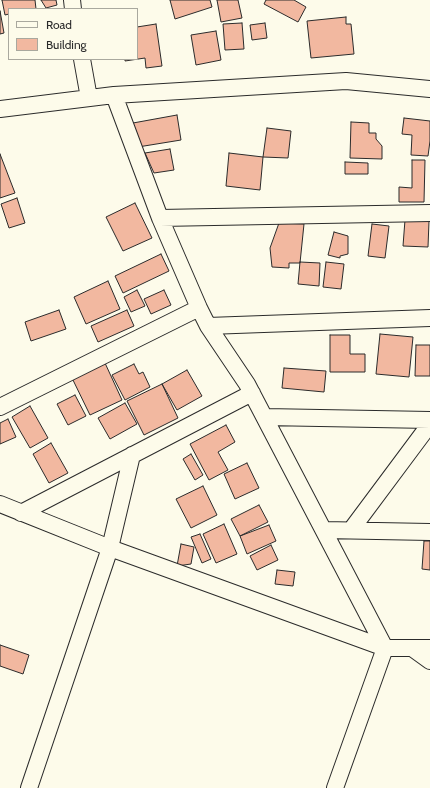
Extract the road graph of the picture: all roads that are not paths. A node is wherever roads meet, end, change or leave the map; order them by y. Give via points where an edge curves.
1 (82, 60) edge
2 (430, 89) edge
3 (114, 95) junction
4 (89, 98) junction
5 (0, 109) edge
6 (430, 213) edge
7 (160, 218) junction
8 (199, 308) junction
9 (430, 318) edge
10 (208, 326) junction
11 (252, 393) junction
12 (0, 407) edge
13 (265, 417) junction
14 (430, 420) edge
15 (430, 424) edge
16 (132, 455) junction
17 (0, 504) edge
18 (21, 512) junction
19 (324, 530) junction
20 (350, 530) junction
21 (430, 532) edge
22 (110, 548) junction
23 (385, 648) junction
24 (412, 648) junction
25 (430, 648) edge
26 (430, 662) edge
27 (29, 788) edge
28 (335, 788) edge

1 - 4 street
2 - 3 street via 346,81
3 - 4 street
3 - 7 street
4 - 5 street
6 - 7 street
7 - 8 street
8 - 10 street
8 - 12 street
9 - 10 street
10 - 11 street
11 - 13 street
11 - 16 street
13 - 14 street
13 - 19 street
15 - 20 street
16 - 18 street
16 - 22 street
17 - 18 street
18 - 22 street
19 - 20 street
19 - 23 street
20 - 21 street
22 - 23 street
22 - 27 street
23 - 24 street
23 - 28 street
24 - 25 street
24 - 26 street

